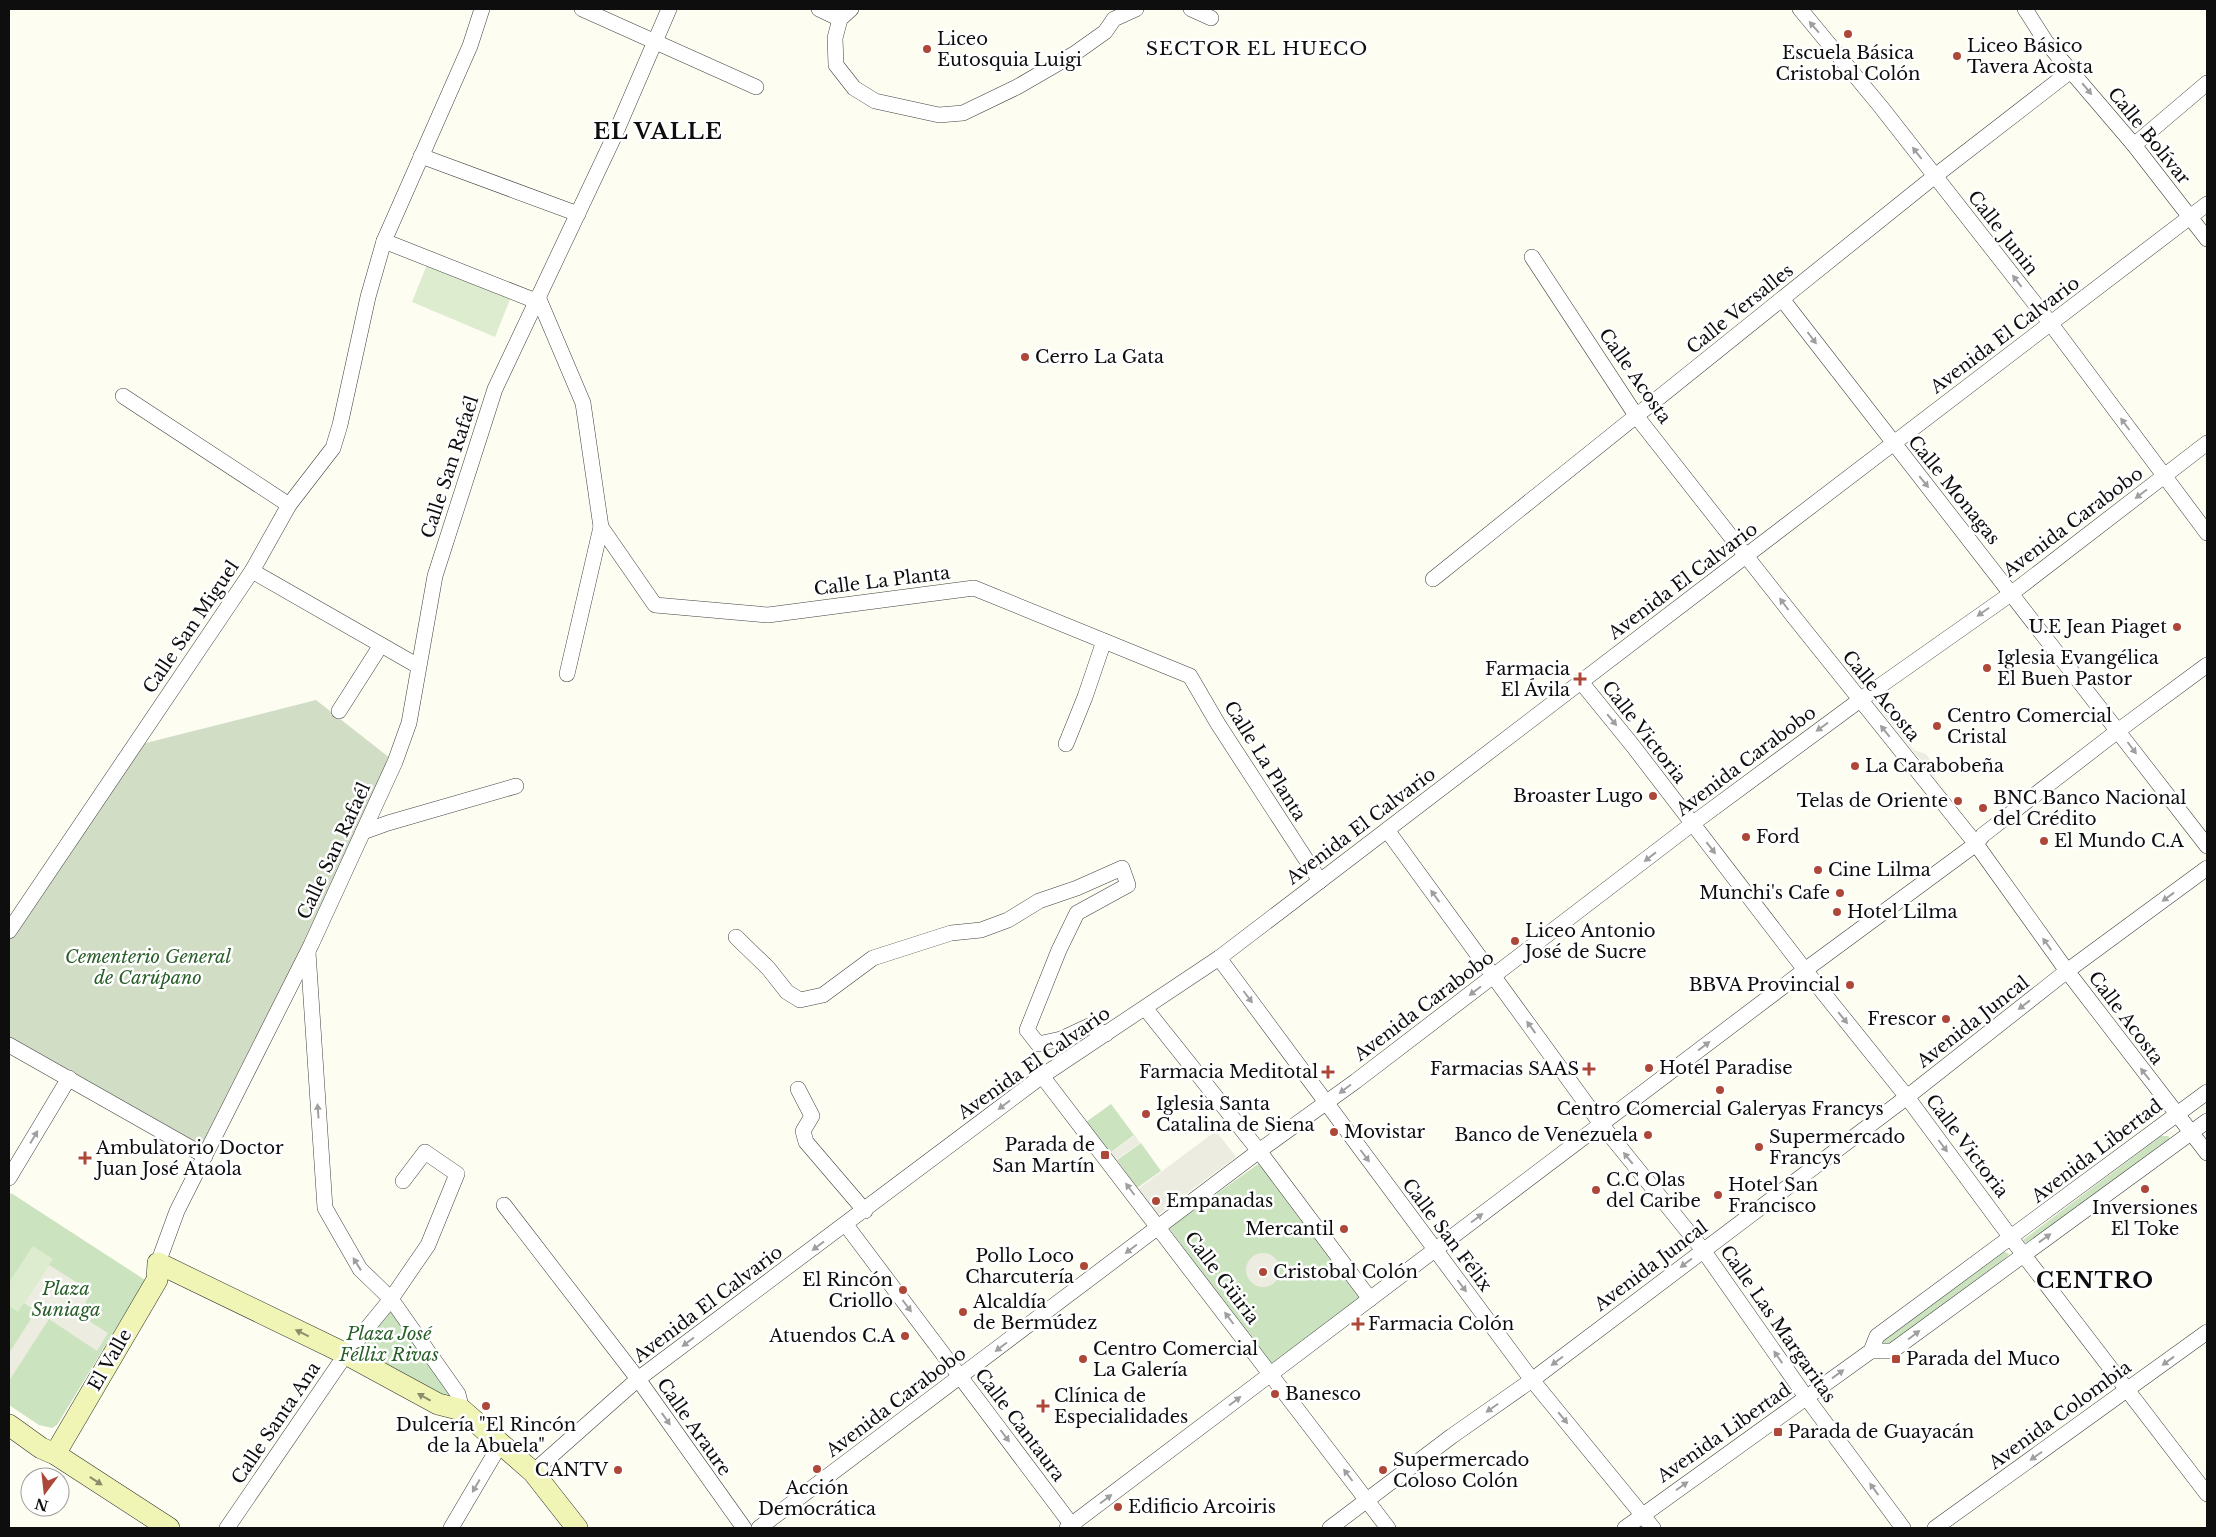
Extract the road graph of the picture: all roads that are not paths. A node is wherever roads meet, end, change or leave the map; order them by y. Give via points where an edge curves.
1 (482, 9) edge
2 (582, 9) edge
3 (669, 9) edge
4 (819, 9) edge
5 (851, 9) edge
6 (1136, 9) edge
7 (1191, 9) edge
8 (1800, 9) edge
9 (2025, 9) edge
10 (1211, 18) dead end
11 (840, 19) junction
12 (655, 42) junction
13 (2072, 70) junction
14 (2207, 83) edge
15 (756, 87) dead end
16 (2134, 144) junction
17 (422, 156) junction
18 (1935, 176) junction
19 (2207, 204) edge
20 (578, 214) junction
21 (2191, 217) junction
22 (2207, 239) edge
23 (384, 241) junction
24 (1532, 257) dead end
25 (537, 299) junction
26 (1782, 299) junction
27 (2051, 324) junction
28 (122, 396) dead end
29 (1637, 417) junction
30 (2207, 443) edge
31 (1893, 444) junction
32 (2164, 477) junction
33 (289, 505) junction
34 (601, 526) junction
35 (2207, 533) edge
36 (1748, 556) junction
37 (252, 571) junction
38 (1433, 580) dead end
39 (2012, 592) junction
40 (1104, 641) junction
41 (382, 645) junction
42 (2207, 664) edge
43 (418, 666) junction
44 (567, 674) dead end
45 (1581, 682) junction
46 (1860, 700) junction
47 (339, 711) dead end
48 (2118, 730) junction
49 (1066, 744) dead end
50 (516, 786) dead end
51 (1692, 824) junction
52 (1387, 830) junction
53 (363, 832) junction
54 (1976, 844) junction
55 (2207, 846) edge
56 (2207, 868) edge
57 (1320, 881) junction
58 (9, 931) edge
59 (736, 938) dead end
60 (308, 951) junction
61 (1219, 958) junction
62 (1804, 970) junction
63 (2067, 972) junction
64 (1494, 976) junction
65 (1145, 1008) junction
66 (1106, 1034) junction
67 (9, 1045) edge
68 (1042, 1076) junction
69 (69, 1078) junction
70 (798, 1089) dead end
71 (2207, 1092) edge
72 (1907, 1098) junction
73 (1326, 1104) junction
74 (2177, 1115) junction
75 (2207, 1121) edge
76 (1601, 1124) junction
77 (2192, 1133) junction
78 (1259, 1151) junction
79 (2207, 1154) edge
80 (205, 1156) junction
81 (9, 1178) edge
82 (403, 1181) dead end
83 (504, 1205) dead end
84 (865, 1211) junction
85 (846, 1225) junction
86 (1160, 1228) junction
87 (2012, 1238) junction
88 (1435, 1250) junction
89 (1703, 1250) junction
90 (2023, 1254) junction
91 (158, 1263) junction
92 (391, 1299) junction
93 (1370, 1299) junction
94 (2207, 1332) edge
95 (1871, 1351) junction
96 (346, 1354) junction
97 (1271, 1373) junction
98 (961, 1378) junction
99 (638, 1380) junction
100 (1532, 1380) junction
101 (2128, 1390) junction
102 (1806, 1397) junction
103 (462, 1410) junction
104 (9, 1425) edge
105 (501, 1444) junction
106 (55, 1454) junction
107 (533, 1472) junction
108 (2207, 1494) edge
109 (1366, 1500) junction
110 (1642, 1514) junction
111 (1071, 1527) edge
112 (168, 1528) edge
113 (227, 1528) edge
114 (451, 1528) edge
115 (577, 1528) edge
116 (744, 1528) edge
117 (759, 1528) edge
118 (1330, 1528) edge
119 (1388, 1528) edge
120 (1624, 1528) edge
121 (1653, 1528) edge
122 (1903, 1528) edge
123 (1935, 1528) edge

1 - 17 street, Calle San Miguel via 470,46
2 - 12 street
3 - 12 street, Calle San Rafaél
4 - 11 street
5 - 11 street
6 - 11 street via 1114,19 1105,32 1074,54 1017,87 963,113 940,115 875,101 854,88 836,65 835,38
7 - 10 street
18 -> 8 street, Calle Junin
9 - 13 street, Calle Bolívar via 2046,42
12 - 15 street
12 - 20 street, Calle San Rafaél
13 -> 16 street, Calle Bolívar
13 - 18 street, Calle Versalles
14 - 16 street
16 - 21 street, Calle Bolívar
17 - 20 street
17 - 23 street, Calle San Miguel
18 - 26 street, Calle Versalles
27 -> 18 street, Calle Junin
19 - 21 street, Avenida El Calvario
20 - 25 street, Calle San Rafaél
21 - 22 street, Calle Bolívar
21 - 27 street, Avenida El Calvario
23 - 25 street
23 - 33 street, Calle San Miguel via 333,448
24 - 29 street, Calle Acosta
25 - 34 street, Calle La Planta via 583,403
25 - 43 street, Calle San Rafaél via 495,389 435,576
26 - 29 street, Calle Versalles
26 -> 31 street, Calle Monagas
27 - 31 street, Avenida El Calvario
32 -> 27 street, Calle Junin
28 - 33 street
29 - 36 street, Calle Acosta
29 - 38 street, Calle Versalles
30 - 32 street, Avenida Carabobo
31 - 36 street, Avenida El Calvario
31 -> 39 street, Calle Monagas
32 - 35 street, Calle Junin
32 -> 39 street, Avenida Carabobo
33 - 37 street, Calle San Miguel
34 - 40 street, Calle La Planta via 655,605 768,615 974,588
34 - 44 street
36 - 45 street, Avenida El Calvario
46 -> 36 street, Calle Acosta
37 - 41 street
37 - 58 street, Calle San Miguel
39 -> 46 street, Avenida Carabobo
39 - 48 street, Calle Monagas
40 - 49 street
40 - 57 street, Calle La Planta via 1190,676
41 - 43 street
41 - 47 street
42 - 48 street
43 - 53 street, Calle San Rafaél via 409,723
45 -> 51 street, Calle Victoria
45 - 52 street, Avenida El Calvario
46 -> 51 street, Avenida Carabobo
54 -> 46 street, Calle Acosta
48 - 54 street via 1983,835
48 -> 55 street, Calle Monagas
50 - 53 street
51 -> 62 street, Calle Victoria
51 -> 64 street, Avenida Carabobo
52 - 57 street, Avenida El Calvario
64 -> 52 street, Calle Las Margaritas
53 - 60 street, Calle San Rafaél
54 - 62 street
63 -> 54 street, Calle Acosta
56 -> 63 street, Avenida Juncal
57 - 61 street, Avenida El Calvario
59 - 66 street via 768,968 787,992 800,1000 823,995 873,958 951,933 981,930 1008,920 1039,901 1122,868 1128,885 1077,913 1027,1030 1038,1044 1060,1039 1089,1026
60 - 80 street, Calle San Rafaél
92 -> 60 street, Calle San Rafaél via 360,1270 325,1208
61 - 65 street, Avenida El Calvario
61 -> 73 street, Calle San Félix
62 -> 72 street, Calle Victoria
76 -> 62 street
63 -> 72 street, Avenida Juncal
74 -> 63 street, Calle Acosta
64 -> 73 street, Avenida Carabobo
76 -> 64 street, Calle Las Margaritas
65 - 66 street, Avenida El Calvario
65 - 78 street
66 - 68 street, Avenida El Calvario
67 - 69 street
68 -> 84 street, Avenida El Calvario
86 -> 68 street, Calle Güiria
69 - 80 street
81 -> 69 street
70 - 84 street via 812,1116 803,1131 806,1142
71 - 74 street, Avenida Libertad
72 -> 87 street, Calle Victoria
72 - 89 street, Avenida Juncal
73 - 78 street, Avenida Carabobo
73 -> 88 street, Calle San Félix
74 - 77 street, Calle Acosta
74 - 87 street, Avenida Libertad
75 - 77 street, Avenida Libertad
88 -> 76 street
89 -> 76 street, Calle Las Margaritas
77 - 79 street, Calle Acosta
90 -> 77 street, Avenida Libertad
78 - 86 street, Avenida Carabobo
78 - 93 street
80 - 91 street, Calle San Rafaél via 177,1211
82 - 92 street, Calle Santa Ana via 425,1152 457,1174 428,1245
83 - 99 street, Calle Araure
84 - 85 street, Avenida El Calvario
85 -> 98 street, Calle Cantaura
85 -> 99 street, Avenida El Calvario
97 -> 86 street, Calle Güiria
86 -> 98 street, Avenida Carabobo
87 - 90 street, Calle Victoria
87 - 95 street, Avenida Libertad via 1877,1336
88 - 93 street
88 -> 100 street, Calle San Félix
89 -> 100 street, Avenida Juncal
102 -> 89 street, Calle Las Margaritas
95 -> 90 street, Avenida Libertad via 1892,1351
90 - 101 street, Calle Victoria
96 -> 91 main road
91 - 106 main road, El Valle via 157,1280
92 - 96 street, Calle Santa Ana
92 - 103 street, Calle San Rafaél via 458,1394
93 - 97 street
94 -> 101 street, Avenida Colombia
102 -> 95 street, Avenida Libertad
103 -> 96 main road via 438,1404
96 - 113 street, Calle Santa Ana
109 -> 97 street, Calle Güiria
111 -> 97 street
98 -> 111 street, Calle Cantaura
98 - 117 street, Avenida Carabobo
99 - 107 street, Avenida El Calvario
99 -> 116 street, Calle Araure
100 -> 109 street, Avenida Juncal
100 -> 110 street, Calle San Félix
101 - 108 street, Calle Victoria
101 -> 123 street, Avenida Colombia
110 -> 102 street, Avenida Libertad
122 -> 102 street, Calle Las Margaritas
103 - 105 main road
104 - 106 main road
105 - 107 main road
105 -> 114 street
106 -> 112 main road
107 - 115 main road
109 - 118 street, Avenida Juncal
109 - 119 street, Calle Güiria
110 - 120 street, Avenida Libertad
110 - 121 street, Calle San Félix

